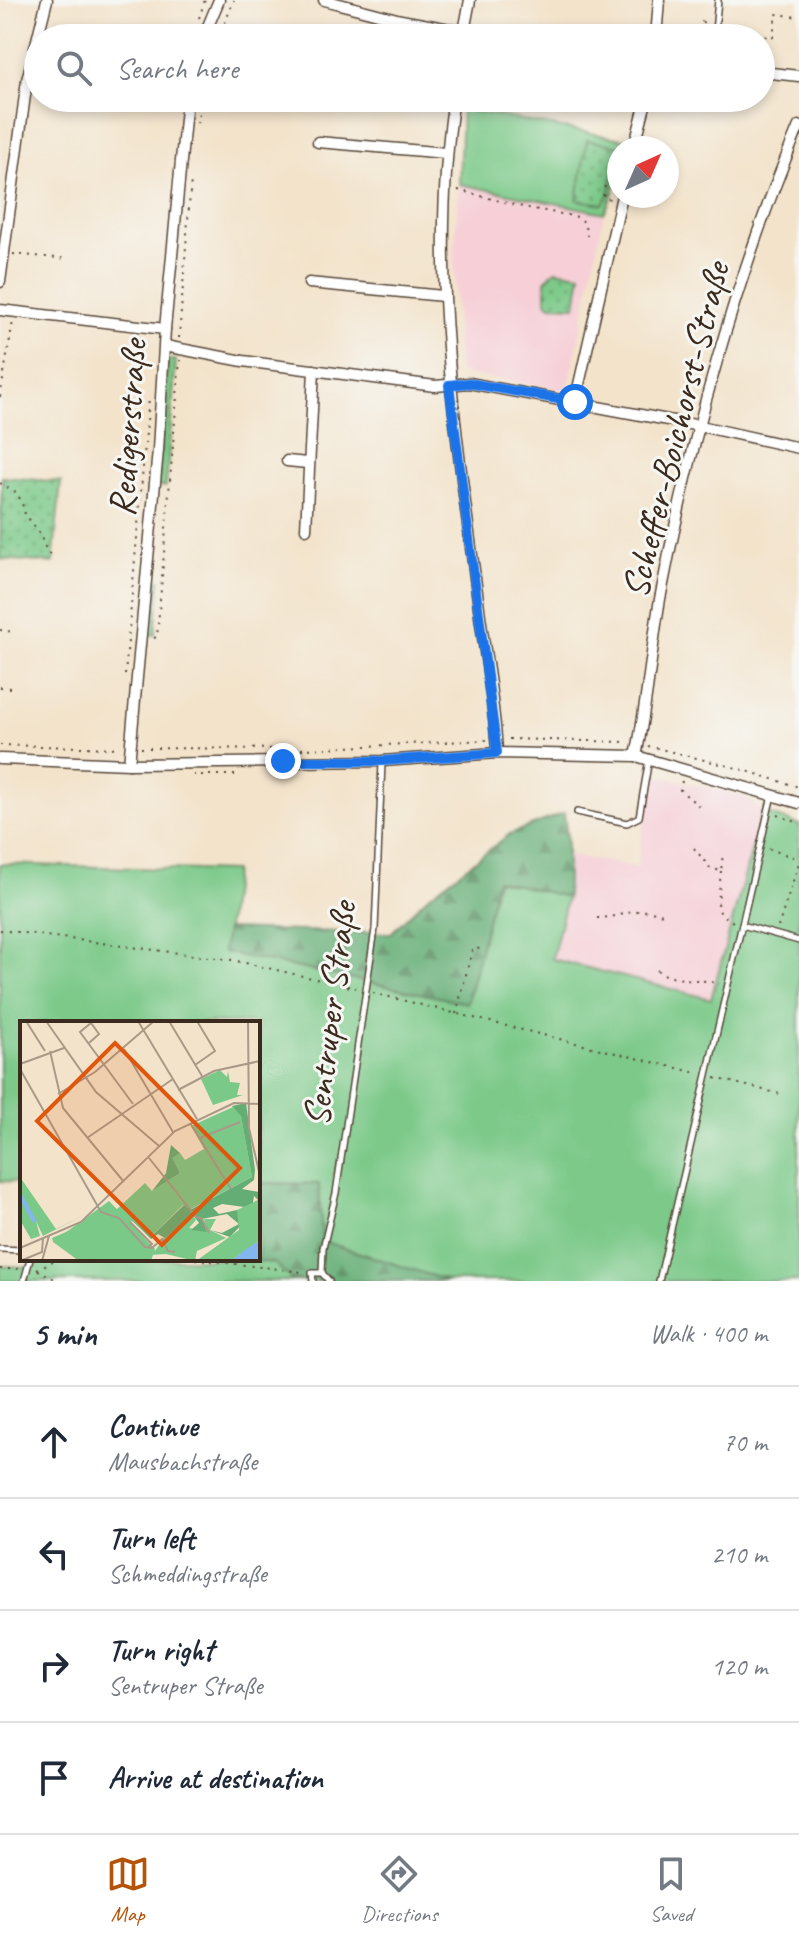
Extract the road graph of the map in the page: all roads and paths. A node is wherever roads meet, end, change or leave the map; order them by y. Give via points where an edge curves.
1 (47, 0) edge
2 (219, 0) edge
3 (234, 0) edge
4 (324, 0) edge
5 (470, 0) edge
6 (659, 0) edge
7 (718, 0) edge
8 (799, 17) edge
9 (41, 24) edge
10 (209, 24) edge
11 (225, 24) edge
12 (420, 24) edge
13 (466, 24) edge
14 (657, 24) edge
15 (718, 24) edge
16 (775, 24) edge
17 (775, 73) edge
18 (799, 76) edge
19 (24, 103) edge
20 (186, 112) edge
21 (199, 112) edge
22 (452, 112) edge
23 (643, 112) edge
24 (799, 126) edge
25 (195, 130) dead end
26 (637, 136) edge
27 (318, 142) dead end
28 (446, 153) junction
29 (192, 172) dead end
30 (605, 186) dead end
31 (445, 190) junction
32 (607, 197) edge
33 (619, 208) edge
34 (587, 236) dead end
35 (4, 253) junction
36 (68, 259) dead end
37 (0, 282) edge
38 (309, 283) dead end
39 (443, 296) junction
40 (0, 310) edge
41 (15, 312) junction
42 (165, 329) junction
43 (165, 346) junction
44 (181, 348) junction
45 (314, 370) junction
46 (449, 385) junction
47 (150, 390) dead end
48 (0, 397) edge
49 (575, 402) junction
50 (700, 426) junction
51 (799, 448) edge
52 (287, 461) dead end
53 (307, 463) junction
54 (0, 483) edge
55 (306, 529) dead end
56 (54, 558) dead end
57 (0, 630) edge
58 (14, 632) dead end
59 (147, 639) dead end
60 (125, 682) dead end
61 (0, 687) edge
62 (10, 688) dead end
63 (497, 753) junction
64 (636, 756) junction
65 (650, 758) junction
66 (0, 759) edge
67 (382, 761) junction
68 (129, 764) junction
69 (240, 774) dead end
70 (181, 775) dead end
71 (683, 777) dead end
72 (772, 794) junction
73 (799, 803) edge
74 (700, 807) dead end
75 (768, 811) junction
76 (577, 812) dead end
77 (799, 823) edge
78 (760, 846) junction
79 (694, 848) dead end
80 (723, 853) dead end
81 (799, 861) edge
82 (721, 871) junction
83 (667, 916) dead end
84 (597, 918) dead end
85 (742, 925) junction
86 (0, 930) edge
87 (776, 936) junction
88 (799, 941) edge
89 (480, 949) dead end
90 (657, 970) dead end
91 (728, 988) junction
92 (365, 991) junction
93 (456, 1015) junction
94 (707, 1076) junction
95 (784, 1095) dead end
96 (0, 1249) edge
97 (20, 1250) edge
98 (29, 1261) edge
99 (212, 1261) edge
100 (38, 1269) dead end
101 (312, 1273) junction
102 (322, 1273) junction
103 (24, 1281) edge
104 (58, 1281) edge
105 (313, 1281) edge
106 (329, 1281) edge
107 (659, 1281) edge

1 - 9 street
2 - 10 street
3 - 11 path
4 - 12 street
5 - 13 street
6 - 14 street
7 - 15 lane
8 - 16 path via 776,14
17 - 18 street
19 - 35 street
20 - 42 street, Redigerstraße
21 - 25 path
22 - 28 street
23 - 26 street
24 - 50 street, Scheffer-Boichorst-Straße via 759,232
27 - 28 street
28 - 31 street
29 - 44 path
30 - 32 path
31 - 34 path via 578,217
31 - 39 street
33 - 49 street
35 - 36 path
35 - 37 street
38 - 39 street
39 - 46 street
40 - 41 street
41 - 42 street
41 - 48 path
42 - 43 street, Redigerstraße
43 - 44 street
43 - 68 street, Redigerstraße
44 - 45 street
44 - 59 path via 157,637
45 - 46 street
45 - 53 street
46 - 49 street via 469,383
46 - 63 street
47 - 60 path
49 - 50 street
50 - 51 street
50 - 64 street, Scheffer-Boichorst-Straße via 660,600
52 - 53 street
53 - 55 street
54 - 56 path via 15,492
57 - 58 path
61 - 62 path
63 - 64 street
63 - 67 street
64 - 65 street
65 - 72 street
65 - 76 lane via 635,821
66 - 68 street
67 - 68 street
67 - 92 lane, Sentruper Straße via 375,929
69 - 70 path
71 - 74 path via 680,790
72 - 73 street
72 - 75 lane
75 - 77 path
75 - 78 lane
78 - 81 path
78 - 85 lane
79 - 82 path via 710,868
80 - 82 path
81 - 87 path
82 - 85 path via 720,913
83 - 84 path via 633,910
85 - 87 lane
85 - 91 lane
86 - 92 path via 232,960
87 - 88 lane
89 - 93 path via 472,951
90 - 91 path
91 - 94 lane
92 - 93 path
92 - 102 lane, Sentruper Straße
93 - 94 path
94 - 95 path
94 - 107 lane
96 - 97 lane
98 - 103 lane
99 - 101 path
100 - 104 path
101 - 102 lane
101 - 105 lane
102 - 106 lane

